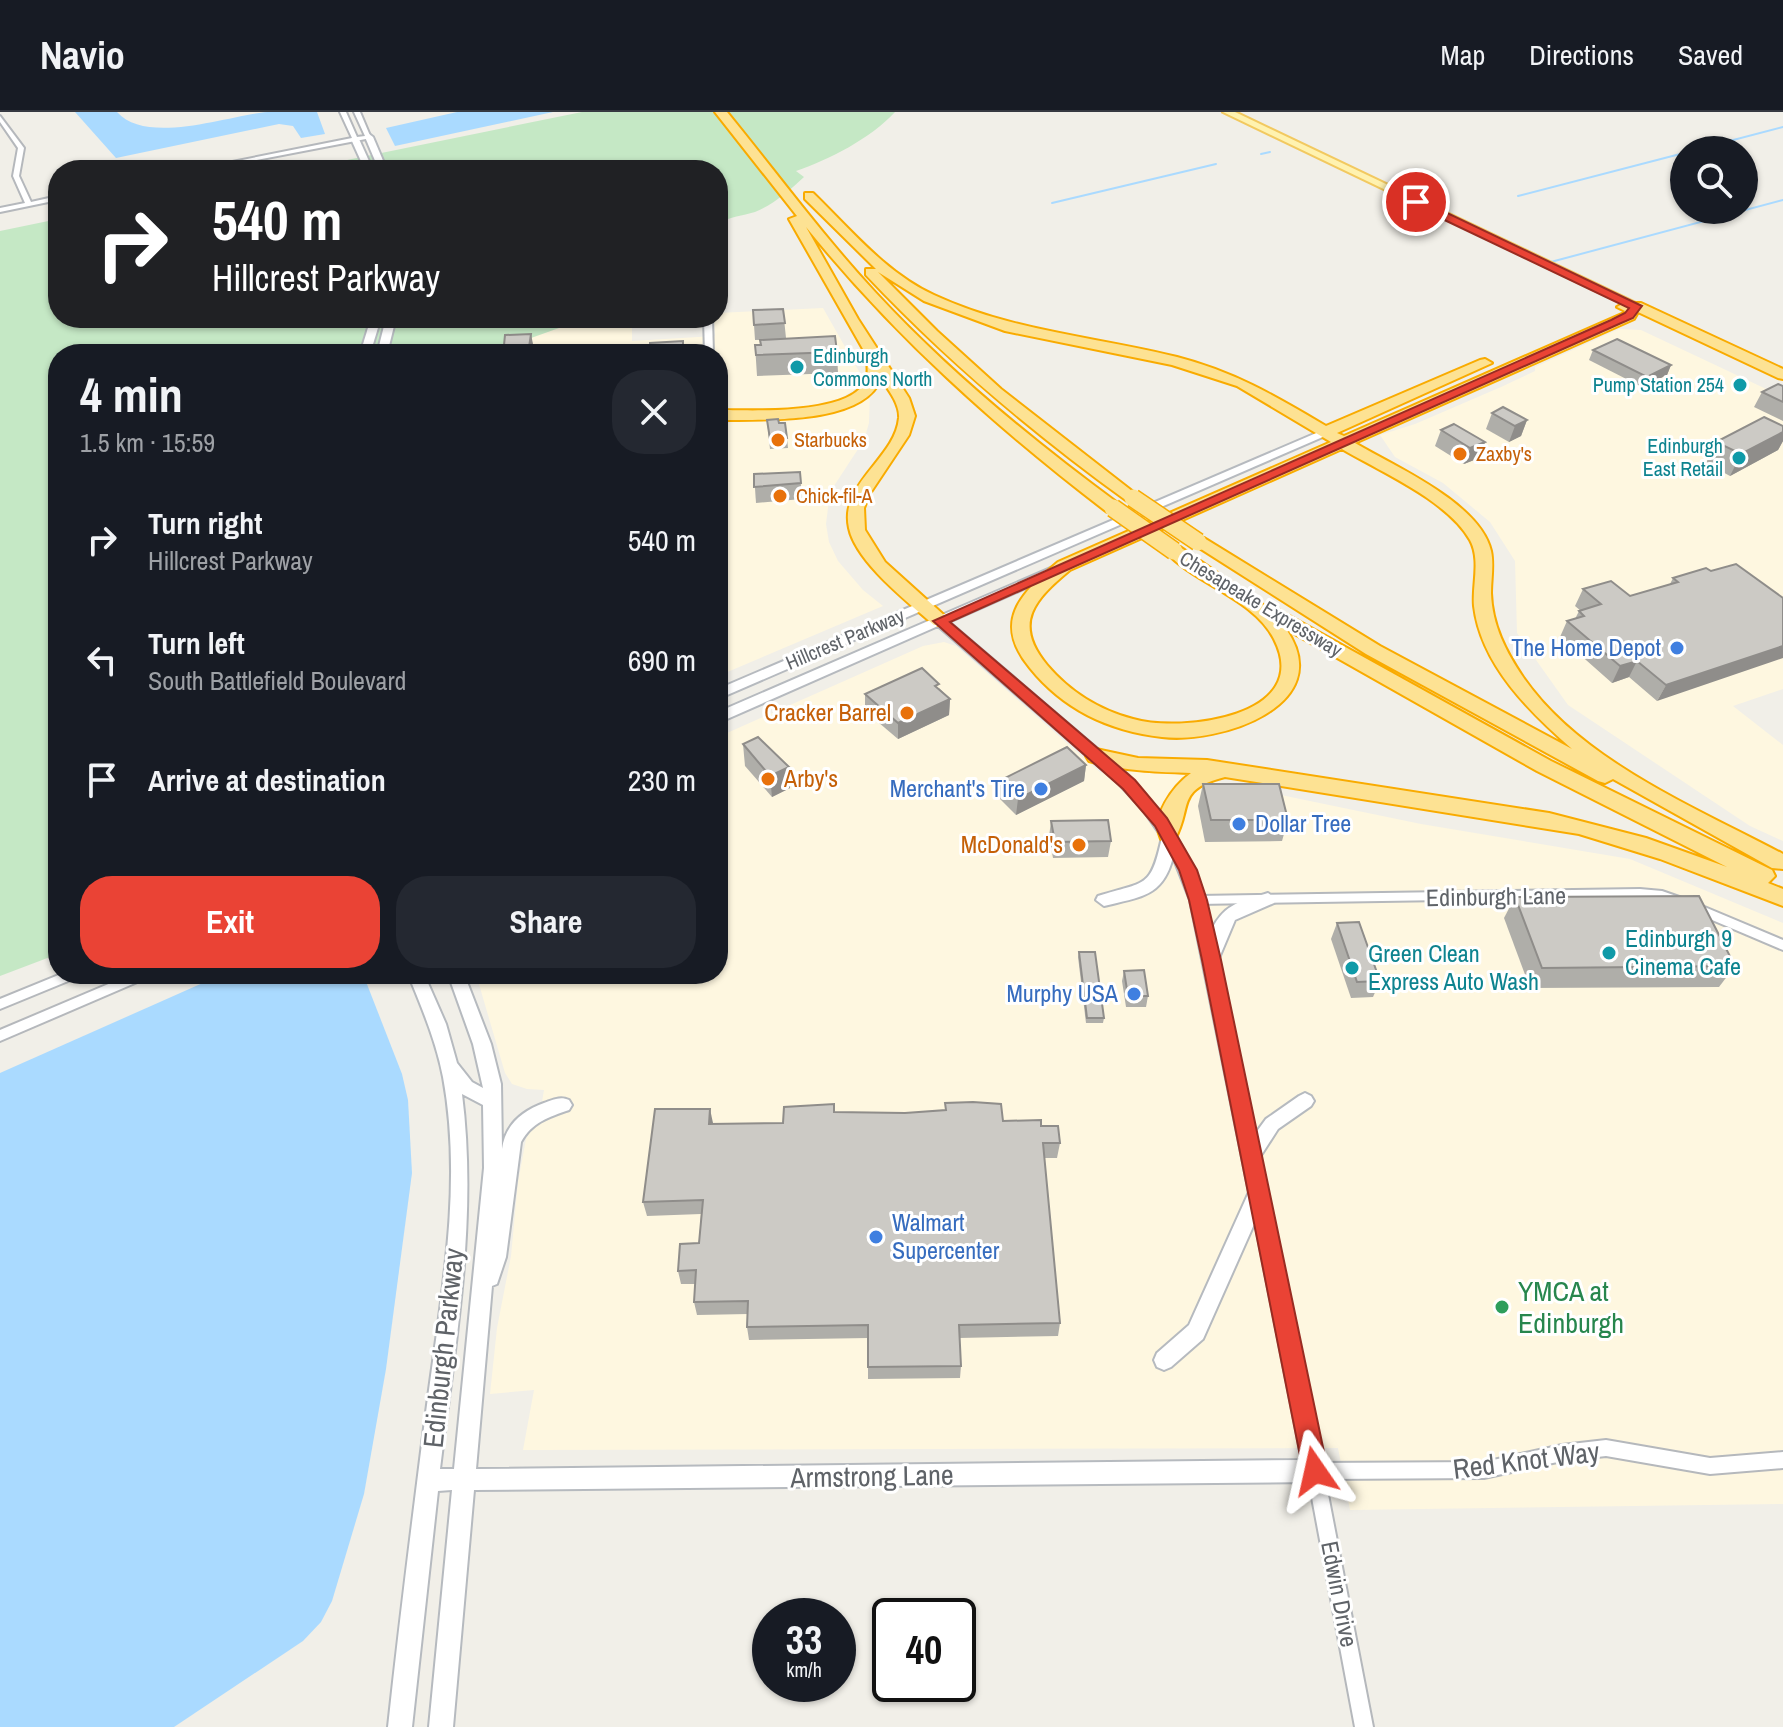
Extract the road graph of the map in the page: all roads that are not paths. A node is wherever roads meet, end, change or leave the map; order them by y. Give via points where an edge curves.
1 (343, 112) edge
2 (357, 112) edge
3 (721, 112) edge
4 (1228, 112) edge
5 (0, 118) edge
6 (369, 137) junction
7 (355, 139) junction
8 (241, 160) edge
9 (364, 160) edge
10 (379, 160) edge
11 (759, 160) junction
12 (1337, 165) junction
13 (48, 200) edge
14 (29, 204) junction
15 (0, 210) edge
16 (1613, 308) junction
17 (1632, 311) junction
18 (874, 356) junction
19 (1783, 375) edge
20 (1783, 389) edge
21 (728, 415) edge
22 (1328, 431) junction
23 (1346, 442) junction
24 (1064, 566) junction
25 (1211, 576) junction
26 (923, 606) junction
27 (940, 621) junction
28 (728, 690) edge
29 (728, 714) edge
30 (1096, 756) junction
31 (1233, 771) junction
32 (1169, 835) junction
33 (1782, 862) edge
34 (1783, 885) edge
35 (1783, 898) edge
36 (1268, 899) junction
37 (1104, 900) dead end
38 (1198, 900) junction
39 (1783, 945) edge
40 (1211, 960) junction
41 (49, 984) edge
42 (122, 984) edge
43 (421, 984) edge
44 (460, 984) edge
45 (0, 1004) edge
46 (0, 1036) edge
47 (451, 1068) junction
48 (492, 1101) junction
49 (1305, 1101) dead end
50 (563, 1105) dead end
51 (1251, 1155) junction
52 (1258, 1192) junction
53 (480, 1311) junction
54 (1164, 1360) dead end
55 (1783, 1460) edge
56 (1315, 1471) junction
57 (464, 1479) junction
58 (428, 1480) junction
59 (400, 1727) edge
60 (441, 1727) edge
61 (1364, 1727) edge

1 - 7 street
2 - 6 street
3 - 11 highway, Chesapeake Expressway
4 - 12 main road
5 - 14 street via 21,148 16,176
6 - 7 street
6 - 10 main road
7 - 8 street
7 - 9 main road
11 - 18 highway
11 - 25 highway, Chesapeake Expressway, bridge via 860,283 975,397 1113,508
12 - 16 main road
12 - 17 main road
13 - 14 street
14 - 15 street
16 - 17 highway
16 - 22 highway, Hillcrest Parkway
17 - 19 highway
17 - 20 highway
17 - 23 highway, Hillcrest Parkway
18 - 21 highway via 870,388 846,402 807,412
18 - 26 highway via 907,416 901,435 861,495 857,530 878,565
22 - 23 highway
22 - 26 main road, Hillcrest Parkway
22 - 33 highway, Chesapeake Expressway, bridge via 1265,393 1217,373 1032,334 942,304 886,272 804,190 872,272 955,356 1133,498 1271,589 1468,704
23 - 24 highway, Hillcrest Parkway
23 - 33 highway via 1439,499 1469,526 1482,550 1483,604 1490,635 1511,673 1548,716 1632,781
24 - 25 highway via 1027,599 1018,628 1024,646 1070,698 1121,722 1159,730 1233,725 1267,706 1287,677 1290,664 1281,634 1254,606
24 - 27 main road, Hillcrest Parkway
25 - 34 highway, Chesapeake Expressway via 1531,759
26 - 27 highway
26 - 28 main road, Hillcrest Parkway
27 - 29 main road, Hillcrest Parkway
27 - 30 main road, Edwin Drive
30 - 31 highway via 1138,765
30 - 32 main road, Edwin Drive via 1137,792
31 - 32 highway via 1205,775 1180,793 1170,811
31 - 35 highway via 1595,830 1677,855
32 - 37 main road via 1157,882
32 - 38 main road, Edwin Drive
36 - 38 street, Edinburgh Lane
36 - 39 street, Edinburgh Lane via 1651,894
36 - 40 main road via 1222,920
38 - 40 main road, Edwin Drive
40 - 51 main road, Edwin Drive
41 - 45 street
42 - 46 street
43 - 47 main road, Edinburgh Parkway
44 - 48 main road, Edinburgh Parkway via 482,1044
47 - 48 main road via 466,1087
47 - 58 main road, Edinburgh Parkway via 460,1168
48 - 53 main road, Edinburgh Parkway via 493,1168
49 - 51 main road via 1272,1124
50 - 53 main road via 527,1118 517,1129 496,1257
51 - 52 main road, Edwin Drive
52 - 54 main road via 1196,1332
52 - 56 main road, Edwin Drive
53 - 57 main road, Edinburgh Parkway
55 - 56 street, Red Knot Way via 1710,1466 1606,1448 1484,1470
56 - 57 main road, Armstrong Lane
56 - 61 street, Edwin Drive
57 - 58 main road, Armstrong Lane
57 - 60 main road, Edinburgh Parkway
58 - 59 main road, Edinburgh Parkway

